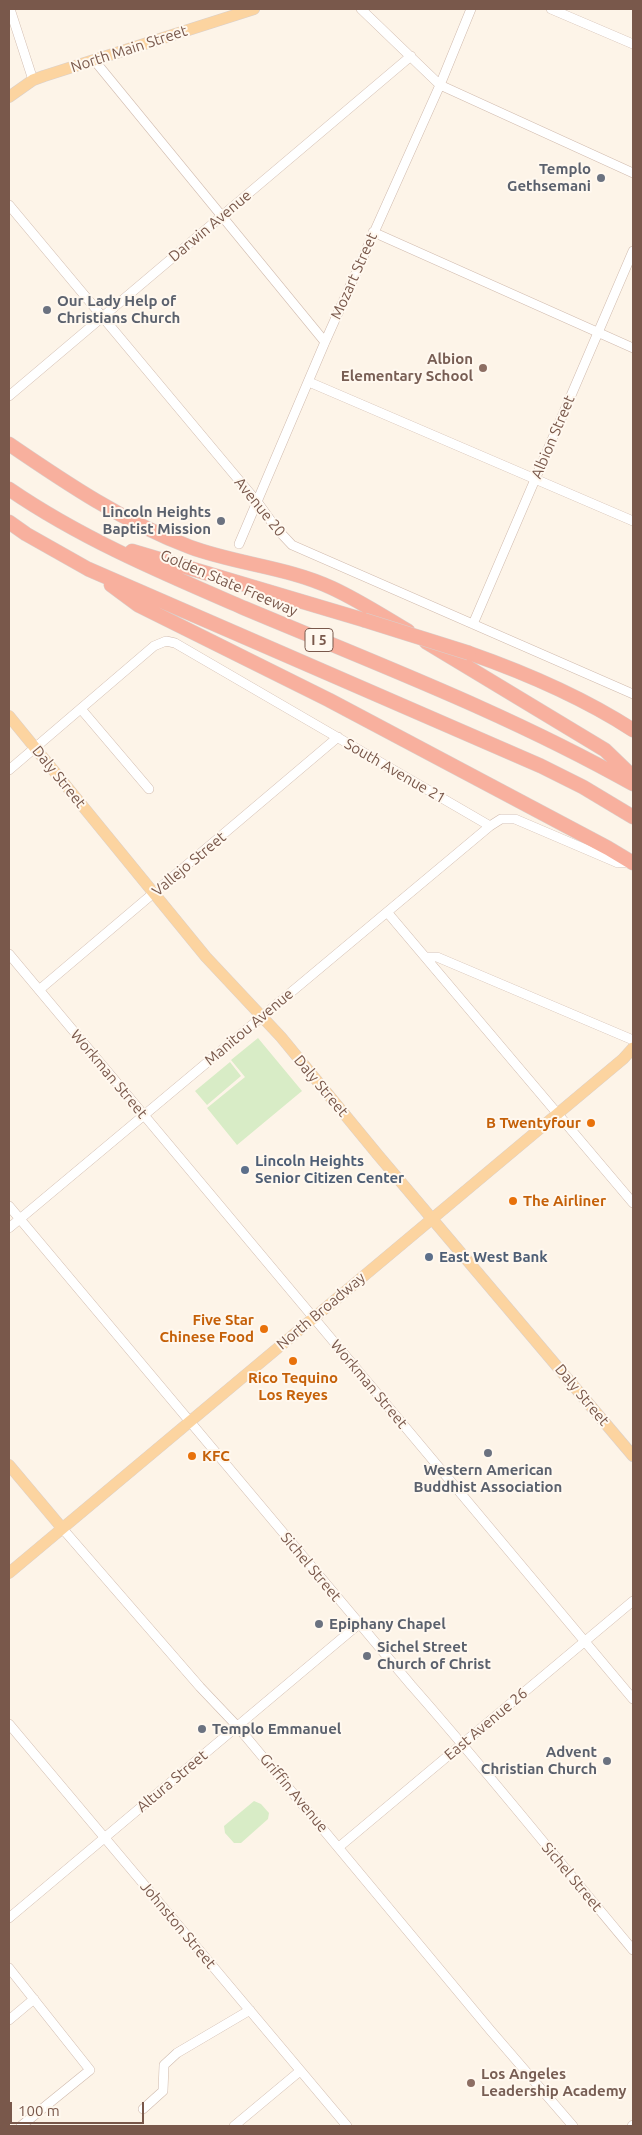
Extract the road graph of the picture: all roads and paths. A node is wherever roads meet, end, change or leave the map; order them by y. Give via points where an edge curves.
1 (10, 9) edge
2 (254, 9) edge
3 (361, 9) edge
4 (471, 9) edge
5 (551, 9) edge
6 (633, 44) edge
7 (411, 56) junction
8 (94, 60) junction
9 (33, 80) junction
10 (440, 85) junction
11 (9, 97) edge
12 (633, 173) edge
13 (9, 205) edge
14 (222, 216) junction
15 (374, 232) junction
16 (633, 251) edge
17 (103, 316) junction
18 (599, 332) junction
19 (325, 342) junction
20 (633, 348) edge
21 (309, 382) junction
22 (9, 396) edge
23 (9, 444) edge
24 (535, 478) junction
25 (9, 489) edge
26 (258, 503) junction
27 (633, 521) edge
28 (9, 522) edge
29 (239, 544) dead end
30 (104, 545) junction
31 (88, 569) junction
32 (473, 624) junction
33 (633, 694) edge
34 (81, 709) junction
35 (9, 716) edge
36 (633, 730) edge
37 (338, 737) junction
38 (35, 748) junction
39 (9, 770) edge
40 (633, 778) edge
41 (633, 785) edge
42 (149, 789) dead end
43 (633, 817) edge
44 (490, 826) junction
45 (633, 863) edge
46 (153, 894) junction
47 (388, 912) junction
48 (9, 954) edge
49 (426, 957) junction
50 (39, 990) junction
51 (262, 1015) junction
52 (633, 1040) edge
53 (633, 1048) edge
54 (557, 1114) junction
55 (144, 1115) junction
56 (633, 1204) edge
57 (9, 1206) edge
58 (432, 1218) junction
59 (20, 1219) junction
60 (9, 1228) edge
61 (314, 1318) junction
62 (189, 1422) junction
63 (633, 1456) edge
64 (9, 1465) edge
65 (62, 1528) junction
66 (9, 1573) edge
67 (633, 1601) edge
68 (359, 1624) junction
69 (585, 1642) junction
70 (633, 1699) edge
71 (9, 1724) edge
72 (237, 1726) junction
73 (463, 1744) junction
74 (105, 1838) junction
75 (338, 1847) junction
76 (9, 1918) edge
77 (633, 1950) edge
78 (9, 1968) edge
79 (34, 1999) junction
80 (250, 2010) junction
81 (9, 2020) edge
82 (300, 2070) junction
83 (143, 2109) dead end
84 (21, 2126) edge
85 (234, 2126) edge
86 (347, 2126) edge
87 (573, 2126) edge

1 - 9 street
2 - 8 main road, North Main Street
3 - 7 street
4 - 10 street, Mozart Street
5 - 6 street
7 - 10 street
7 - 14 street, Darwin Avenue
8 - 9 main road, North Main Street
8 - 14 street
9 - 11 main road, North Main Street
10 - 12 street
10 - 15 street, Mozart Street
13 - 17 street, Avenue 20
14 - 17 street, Darwin Avenue
14 - 19 street
15 - 18 street
15 - 19 street, Mozart Street
16 - 18 street, Albion Street
17 - 22 street, Darwin Avenue
17 - 26 street, Avenue 20
18 - 20 street
18 - 24 street, Albion Street
19 - 21 street, Mozart Street
21 - 24 street
21 - 26 street, Mozart Street
23 - 40 highway via 77,491 143,527 191,547 291,574 339,592 605,750
24 - 27 street
24 - 32 street, Albion Street
25 - 30 highway, Golden State Freeway / I 5 via 41,511
26 - 29 street, Mozart Street
26 - 32 street, Avenue 20 via 292,545
28 - 31 highway, I 5
30 - 36 highway, bridge via 364,620 517,670 566,692
30 - 41 highway, Golden State Freeway / I 5 via 525,727
31 - 43 highway, I 5 via 540,766
31 - 45 highway via 138,605 338,705
32 - 33 street, Avenue 20
34 - 37 street, South Avenue 21 via 156,645 166,641 175,643
34 - 38 street
34 - 42 street
35 - 38 main road, Daly Street
37 - 44 street, South Avenue 21
37 - 46 street, Vallejo Street
38 - 39 street
38 - 46 main road, Daly Street
44 - 45 street via 501,819 515,819 618,863
44 - 47 street, Manitou Avenue
46 - 50 street, Vallejo Street
46 - 51 main road, Daly Street via 206,957
47 - 49 street
47 - 51 street, Manitou Avenue
48 - 50 street, Workman Street
49 - 52 street via 437,957
49 - 54 street
50 - 55 street, Workman Street
51 - 55 street, Manitou Avenue
51 - 58 main road, Daly Street
53 - 54 main road, North Broadway
54 - 56 street
54 - 58 main road, North Broadway
55 - 59 street, Manitou Avenue
55 - 61 street, Workman Street
57 - 59 street, Sichel Street
58 - 61 main road, North Broadway
58 - 63 main road, Daly Street
59 - 60 street, Manitou Avenue
59 - 62 street, Sichel Street
61 - 62 main road, North Broadway
61 - 69 street, Workman Street
62 - 65 main road, North Broadway
62 - 68 street, Sichel Street
64 - 65 main road, Griffin Avenue
65 - 66 main road, North Broadway
65 - 72 street, Griffin Avenue
67 - 69 street, East Avenue 26
68 - 72 street, Altura Street
68 - 73 street, Sichel Street
69 - 70 street, Workman Street
69 - 73 street, East Avenue 26
71 - 74 street, Johnston Street
72 - 74 street, Altura Street
72 - 75 street, Griffin Avenue
73 - 75 street, East Avenue 26
73 - 77 street, Sichel Street
74 - 76 street, Altura Street
74 - 80 street, Johnston Street
75 - 87 street, Griffin Avenue
78 - 79 street
79 - 81 street
79 - 84 street via 90,2070
80 - 82 street, Johnston Street
80 - 83 street via 164,2065 164,2092
82 - 85 street
82 - 86 street, Johnston Street

